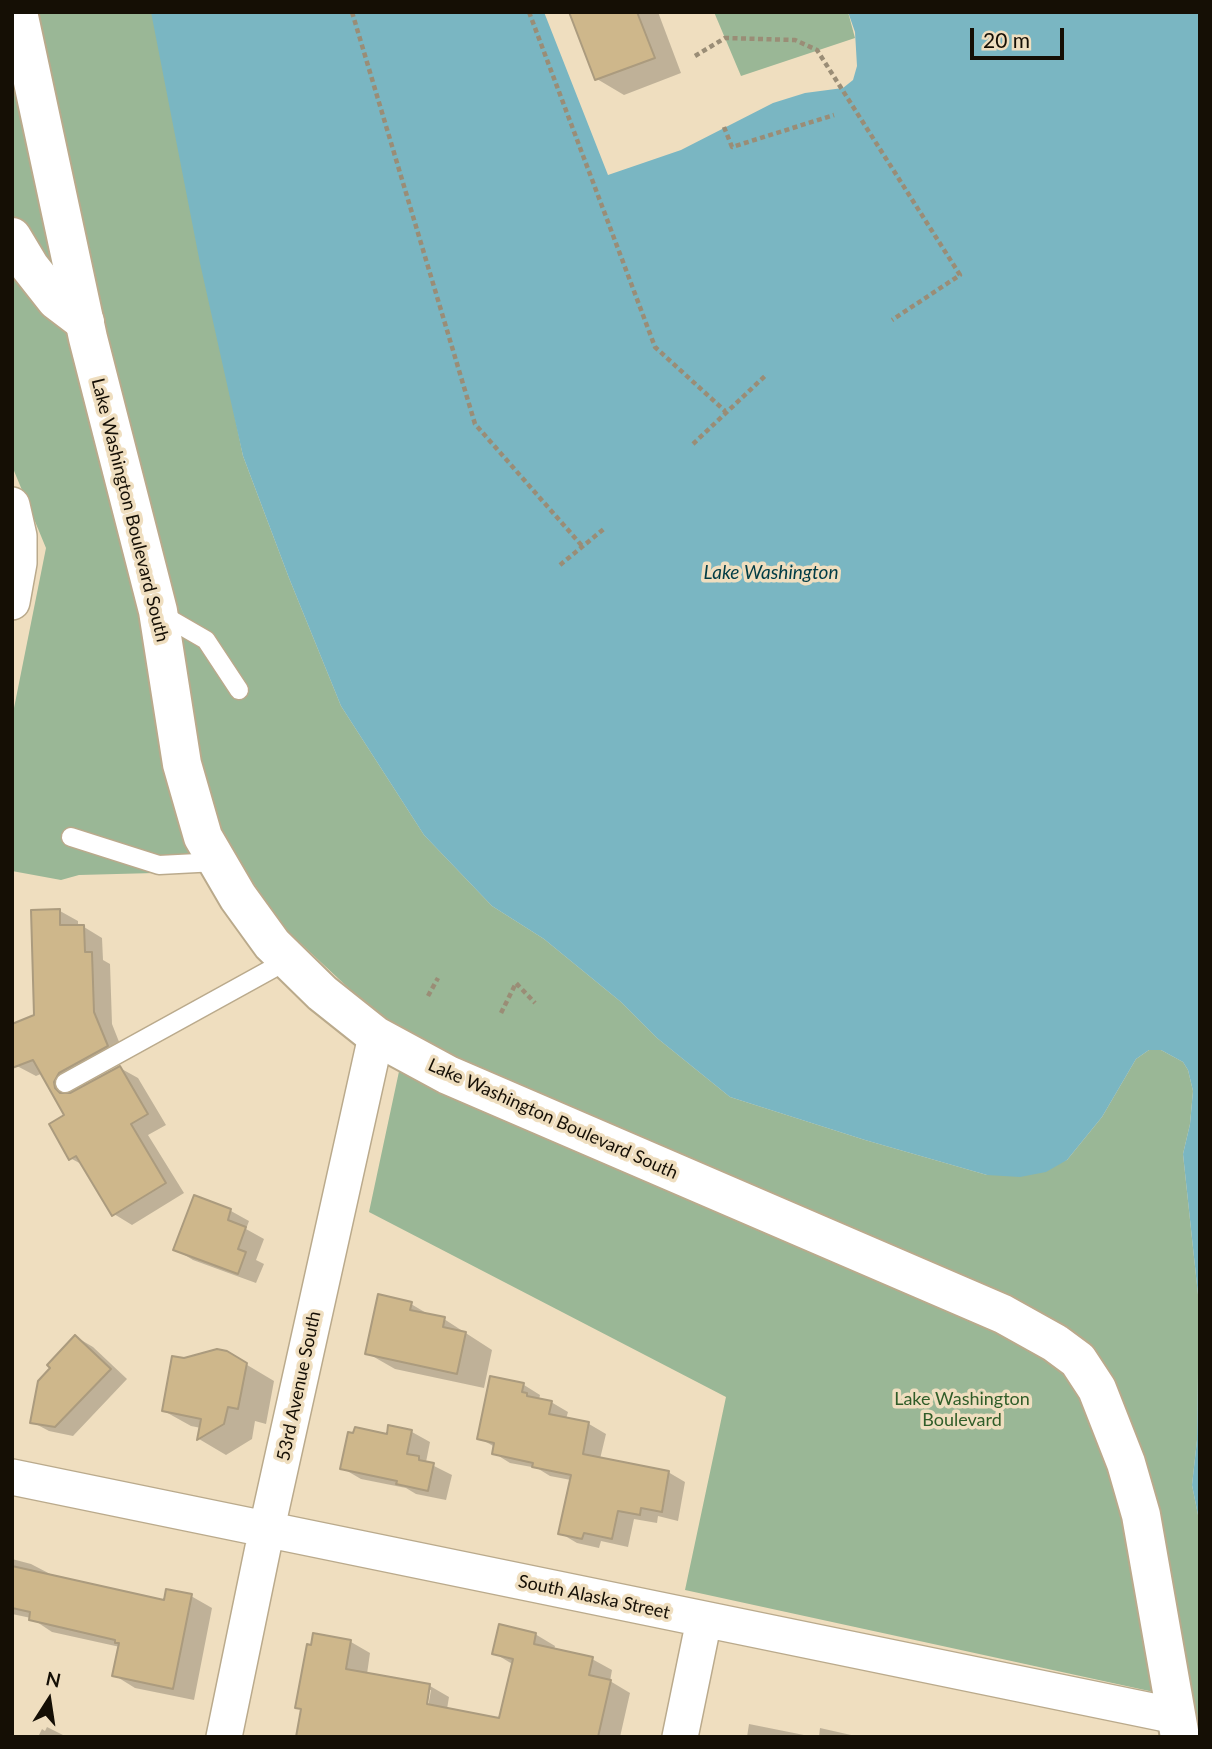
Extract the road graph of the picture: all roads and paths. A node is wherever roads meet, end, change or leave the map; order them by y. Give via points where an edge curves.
1 (18, 12) edge
2 (352, 12) edge
3 (529, 12) edge
4 (695, 56) dead end
5 (834, 115) dead end
6 (724, 127) dead end
7 (12, 237) edge
8 (892, 320) dead end
9 (85, 322) junction
10 (765, 374) dead end
11 (725, 411) junction
12 (693, 444) dead end
13 (12, 505) edge
14 (605, 527) dead end
15 (583, 547) junction
16 (560, 565) dead end
17 (12, 602) edge
18 (158, 611) junction
19 (239, 690) dead end
20 (71, 837) dead end
21 (217, 862) junction
22 (288, 960) junction
23 (438, 978) dead end
24 (428, 996) dead end
25 (535, 1003) dead end
26 (501, 1013) dead end
27 (376, 1036) junction
28 (65, 1083) dead end
29 (12, 1477) edge
30 (267, 1528) junction
31 (704, 1620) junction
32 (1178, 1727) edge
33 (224, 1737) edge
34 (680, 1737) edge

1 - 9 main road, Lake Washington Boulevard South
2 - 15 path via 475,425
3 - 11 path via 655,347
4 - 8 path via 725,38 795,40 817,50 960,275
5 - 6 path via 732,147
7 - 9 main road via 56,300
9 - 18 main road, Lake Washington Boulevard South
10 - 11 path
11 - 12 path
13 - 17 street via 19,536
14 - 15 path
15 - 16 path
18 - 19 lane via 206,640
18 - 21 main road, Lake Washington Boulevard South via 182,764 203,837
20 - 21 lane via 159,865
21 - 22 main road, Lake Washington Boulevard South via 272,944
22 - 27 main road, Lake Washington Boulevard South
22 - 28 lane
23 - 24 path
25 - 26 path via 516,983
27 - 30 street, 53rd Avenue South
27 - 32 main road, Lake Washington Boulevard South via 448,1075 1003,1314 1078,1360 1097,1389 1141,1516
29 - 30 street, South Alaska Street
30 - 31 street, South Alaska Street
30 - 33 street, 53rd Avenue South
31 - 32 street, South Alaska Street
31 - 34 street

